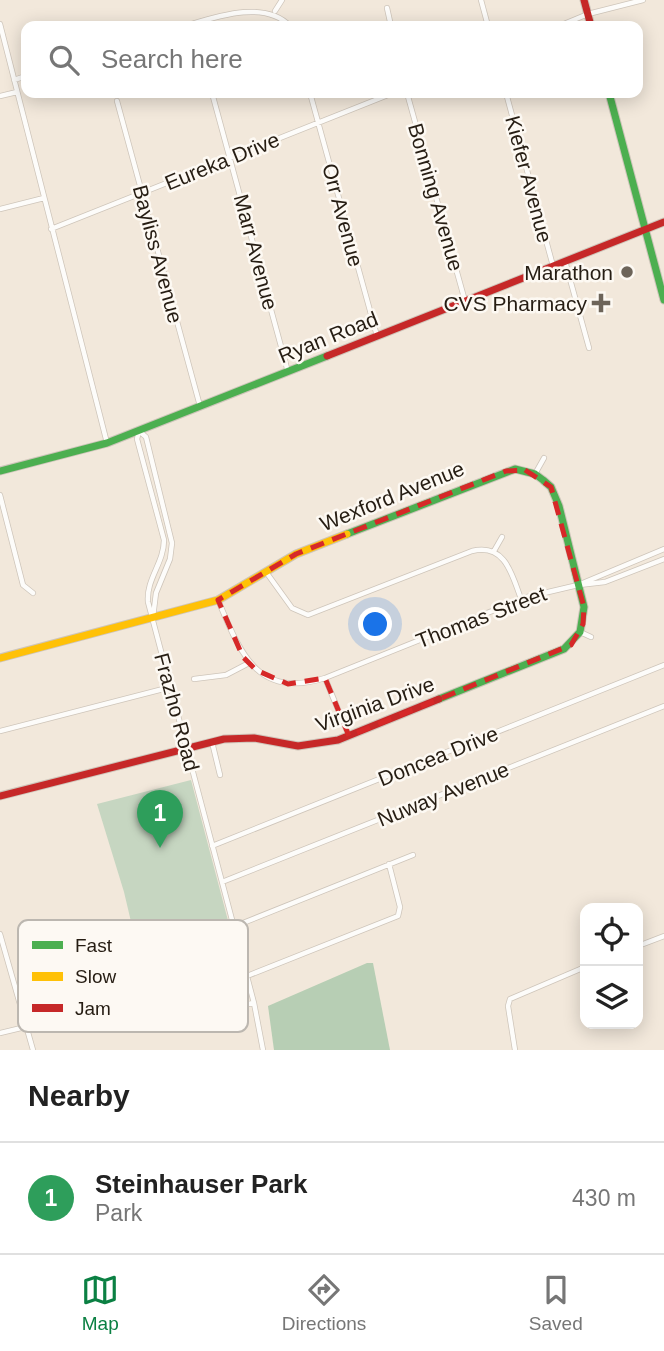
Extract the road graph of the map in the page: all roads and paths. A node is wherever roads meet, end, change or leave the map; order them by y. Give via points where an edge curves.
1 (282, 0) edge
2 (481, 0) edge
3 (584, 0) edge
4 (643, 0) edge
5 (387, 8) dead end
6 (275, 11) junction
7 (588, 14) junction
8 (201, 21) edge
9 (285, 21) edge
10 (390, 21) edge
11 (487, 21) edge
12 (571, 21) edge
13 (590, 21) edge
14 (0, 24) edge
15 (21, 78) edge
16 (14, 80) junction
17 (17, 92) junction
18 (0, 96) edge
19 (213, 98) edge
20 (311, 98) edge
21 (380, 98) edge
22 (408, 98) edge
23 (507, 98) edge
24 (610, 98) edge
25 (117, 102) dead end
26 (318, 122) junction
27 (230, 158) junction
28 (142, 194) junction
29 (44, 198) junction
30 (0, 209) edge
31 (664, 222) edge
32 (645, 227) junction
33 (51, 229) junction
34 (565, 260) junction
35 (553, 265) junction
36 (465, 300) junction
37 (664, 300) edge
38 (377, 336) junction
39 (589, 348) dead end
40 (288, 372) junction
41 (200, 407) junction
42 (139, 431) junction
43 (107, 443) junction
44 (544, 458) dead end
45 (0, 471) edge
46 (536, 474) junction
47 (0, 495) edge
48 (502, 537) dead end
49 (664, 549) edge
50 (495, 551) junction
51 (641, 558) junction
52 (664, 559) edge
53 (644, 566) junction
54 (265, 572) junction
55 (579, 585) junction
56 (33, 593) dead end
57 (521, 599) junction
58 (218, 600) junction
59 (153, 618) junction
60 (580, 632) junction
61 (591, 637) dead end
62 (0, 658) edge
63 (249, 663) junction
64 (664, 665) edge
65 (194, 678) dead end
66 (325, 678) junction
67 (171, 687) junction
68 (664, 706) edge
69 (0, 730) edge
70 (349, 736) junction
71 (212, 742) junction
72 (188, 748) junction
73 (220, 775) dead end
74 (0, 796) edge
75 (212, 846) junction
76 (413, 855) dead end
77 (389, 864) junction
78 (222, 882) junction
79 (231, 920) edge
80 (248, 921) edge
81 (0, 934) edge
82 (664, 936) edge
83 (643, 944) edge
84 (580, 969) edge
85 (248, 976) edge
86 (248, 980) edge
87 (18, 998) edge
88 (254, 1003) junction
89 (248, 1004) edge
90 (18, 1028) edge
91 (28, 1032) edge
92 (0, 1033) edge
93 (33, 1050) edge
94 (263, 1050) edge
95 (515, 1050) edge

1 - 6 street
2 - 11 street
3 - 7 street
4 - 7 street
5 - 10 street
6 - 8 street via 246,7
6 - 9 street
7 - 12 street
7 - 13 street
14 - 16 street
15 - 16 street
16 - 17 street
17 - 18 street
17 - 29 street
19 - 27 street, Marr Avenue
20 - 26 street, Orr Avenue
21 - 26 street, Eureka Drive
22 - 36 street, Bonning Avenue
23 - 35 street, Kiefer Avenue
24 - 32 street
25 - 28 street, Bayliss Avenue
26 - 27 street, Eureka Drive
26 - 38 street, Orr Avenue
27 - 28 street, Eureka Drive
27 - 40 street, Marr Avenue
28 - 33 street, Eureka Drive
28 - 41 street, Bayliss Avenue
29 - 30 street
29 - 33 street
31 - 32 street, Ryan Road
32 - 34 street, Ryan Road
32 - 37 street
33 - 43 street
34 - 35 street, Ryan Road
34 - 39 street, Kiefer Avenue
35 - 36 street, Ryan Road
36 - 38 street, Ryan Road
38 - 40 street, Ryan Road
40 - 41 street, Ryan Road
41 - 42 street, Ryan Road
42 - 43 street, Ryan Road
42 - 59 street, Frazho Road via 137,439 164,540 148,587
42 - 59 street, Frazho Road via 146,437 173,543 156,593
43 - 45 street, Ryan Road
44 - 46 street
46 - 54 street, Wexford Avenue via 515,469 492,475 296,554
46 - 55 street via 555,495
47 - 56 street via 23,585
48 - 50 street
49 - 51 street, Thomas Street
50 - 54 street via 472,551 308,615 292,608
50 - 57 street via 508,565
51 - 53 street
51 - 55 street, Thomas Street
52 - 53 street
53 - 55 street via 605,582
54 - 58 street, Wexford Avenue
55 - 57 street, Thomas Street
55 - 60 street via 584,607
57 - 66 street, Thomas Street
58 - 59 street, Wexford Avenue
58 - 63 street
59 - 62 street, Wexford Avenue
59 - 67 street, Frazho Road
60 - 61 street
60 - 70 street, Virginia Drive via 559,652
63 - 65 street via 226,675
63 - 66 street, Thomas Street via 280,683
64 - 75 street, Doncea Drive
66 - 70 street
67 - 69 street
67 - 72 street, Frazho Road
68 - 78 street, Nuway Avenue
70 - 71 street, Virginia Drive via 316,746 243,737
71 - 72 street, Virginia Drive
71 - 73 street
72 - 74 street, Virginia Drive
72 - 75 street, Frazho Road
75 - 78 street, Frazho Road
76 - 77 street
77 - 80 street
77 - 85 street via 400,907 398,916
78 - 79 street, Frazho Road
81 - 87 street
82 - 83 street
84 - 95 street via 510,999
86 - 88 street, Frazho Road
88 - 89 street
88 - 94 street, Frazho Road
90 - 92 street
91 - 93 street

